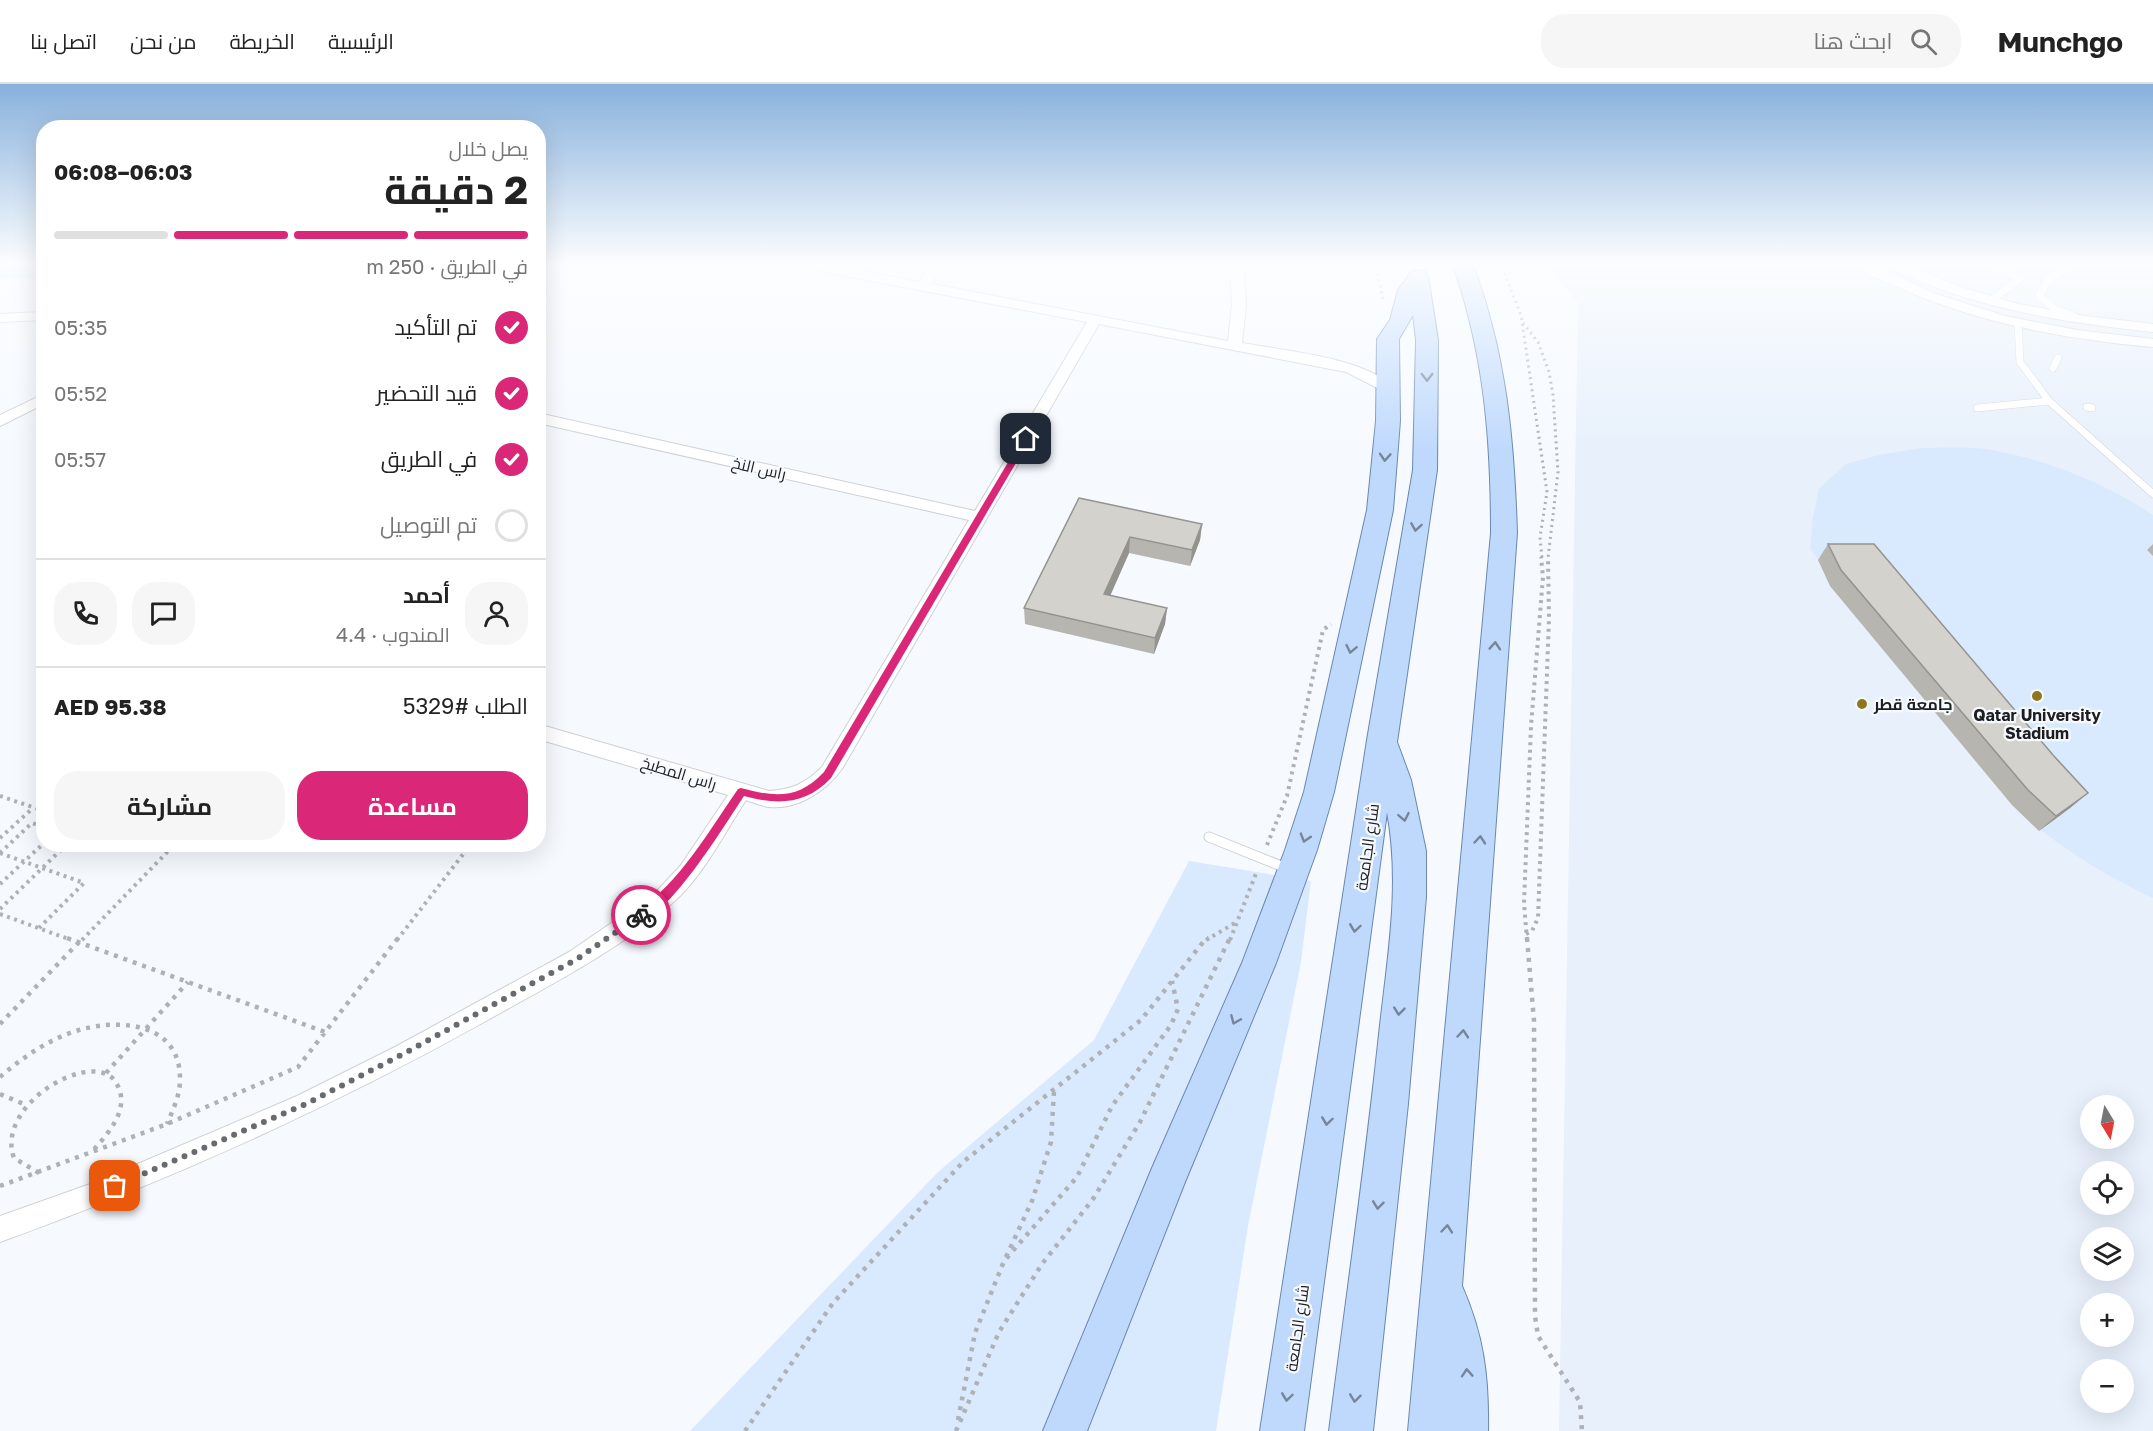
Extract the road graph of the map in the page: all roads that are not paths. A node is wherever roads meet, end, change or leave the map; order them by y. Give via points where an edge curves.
1 (1092, 325) edge
2 (1120, 325) edge
3 (1239, 325) edge
4 (1399, 325) edge
5 (1425, 325) edge
6 (1484, 325) edge
7 (2018, 325) edge
8 (2028, 325) edge
9 (2120, 325) edge
10 (2153, 328) edge
11 (2153, 343) edge
12 (1234, 347) junction
13 (1387, 353) junction
14 (2058, 358) dead end
15 (1350, 368) junction
16 (2053, 368) dead end
17 (36, 393) edge
18 (1387, 394) junction
19 (2049, 401) junction
20 (36, 402) edge
21 (1977, 408) dead end
22 (0, 409) edge
23 (546, 420) edge
24 (0, 421) edge
25 (1425, 470) junction
26 (2153, 494) edge
27 (979, 518) junction
28 (546, 733) edge
29 (1382, 740) junction
30 (741, 792) junction
31 (1209, 837) dead end
32 (1293, 871) junction
33 (0, 1229) edge
34 (1442, 1287) junction
35 (1065, 1431) edge
36 (1282, 1431) edge
37 (1351, 1431) edge
38 (1430, 1431) edge
39 (1466, 1431) edge

1 - 27 street, راس المطبخ
2 - 12 street
3 - 12 street
4 - 13 main road via 1390,335
5 -> 25 main road, شارع الجامعة
34 -> 6 main road via 1504,533 1498,392
7 - 19 lane via 2020,362
8 - 11 street via 2090,337
9 - 10 street
12 - 15 street
13 - 15 street
13 - 18 main road
14 - 16 lane
15 - 18 street via 1371,377
17 - 22 street
18 - 25 main road
18 -> 32 main road via 1380,510 1324,771
19 - 21 lane
19 - 26 lane
20 - 24 street
23 - 27 street, راس النخ
25 -> 29 main road, شارع الجامعة
27 - 30 street, راس المطبخ via 827,775 806,791 781,799
28 - 30 street, راس المطبخ
29 -> 36 main road, شارع الجامعة
29 -> 37 main road via 1396,780 1410,851 1410,897
30 - 33 street via 688,871 663,899 577,959 306,1104 95,1195
31 - 32 lane
32 -> 35 main road via 1259,963
34 - 38 main road
39 -> 34 main road via 1463,1343

